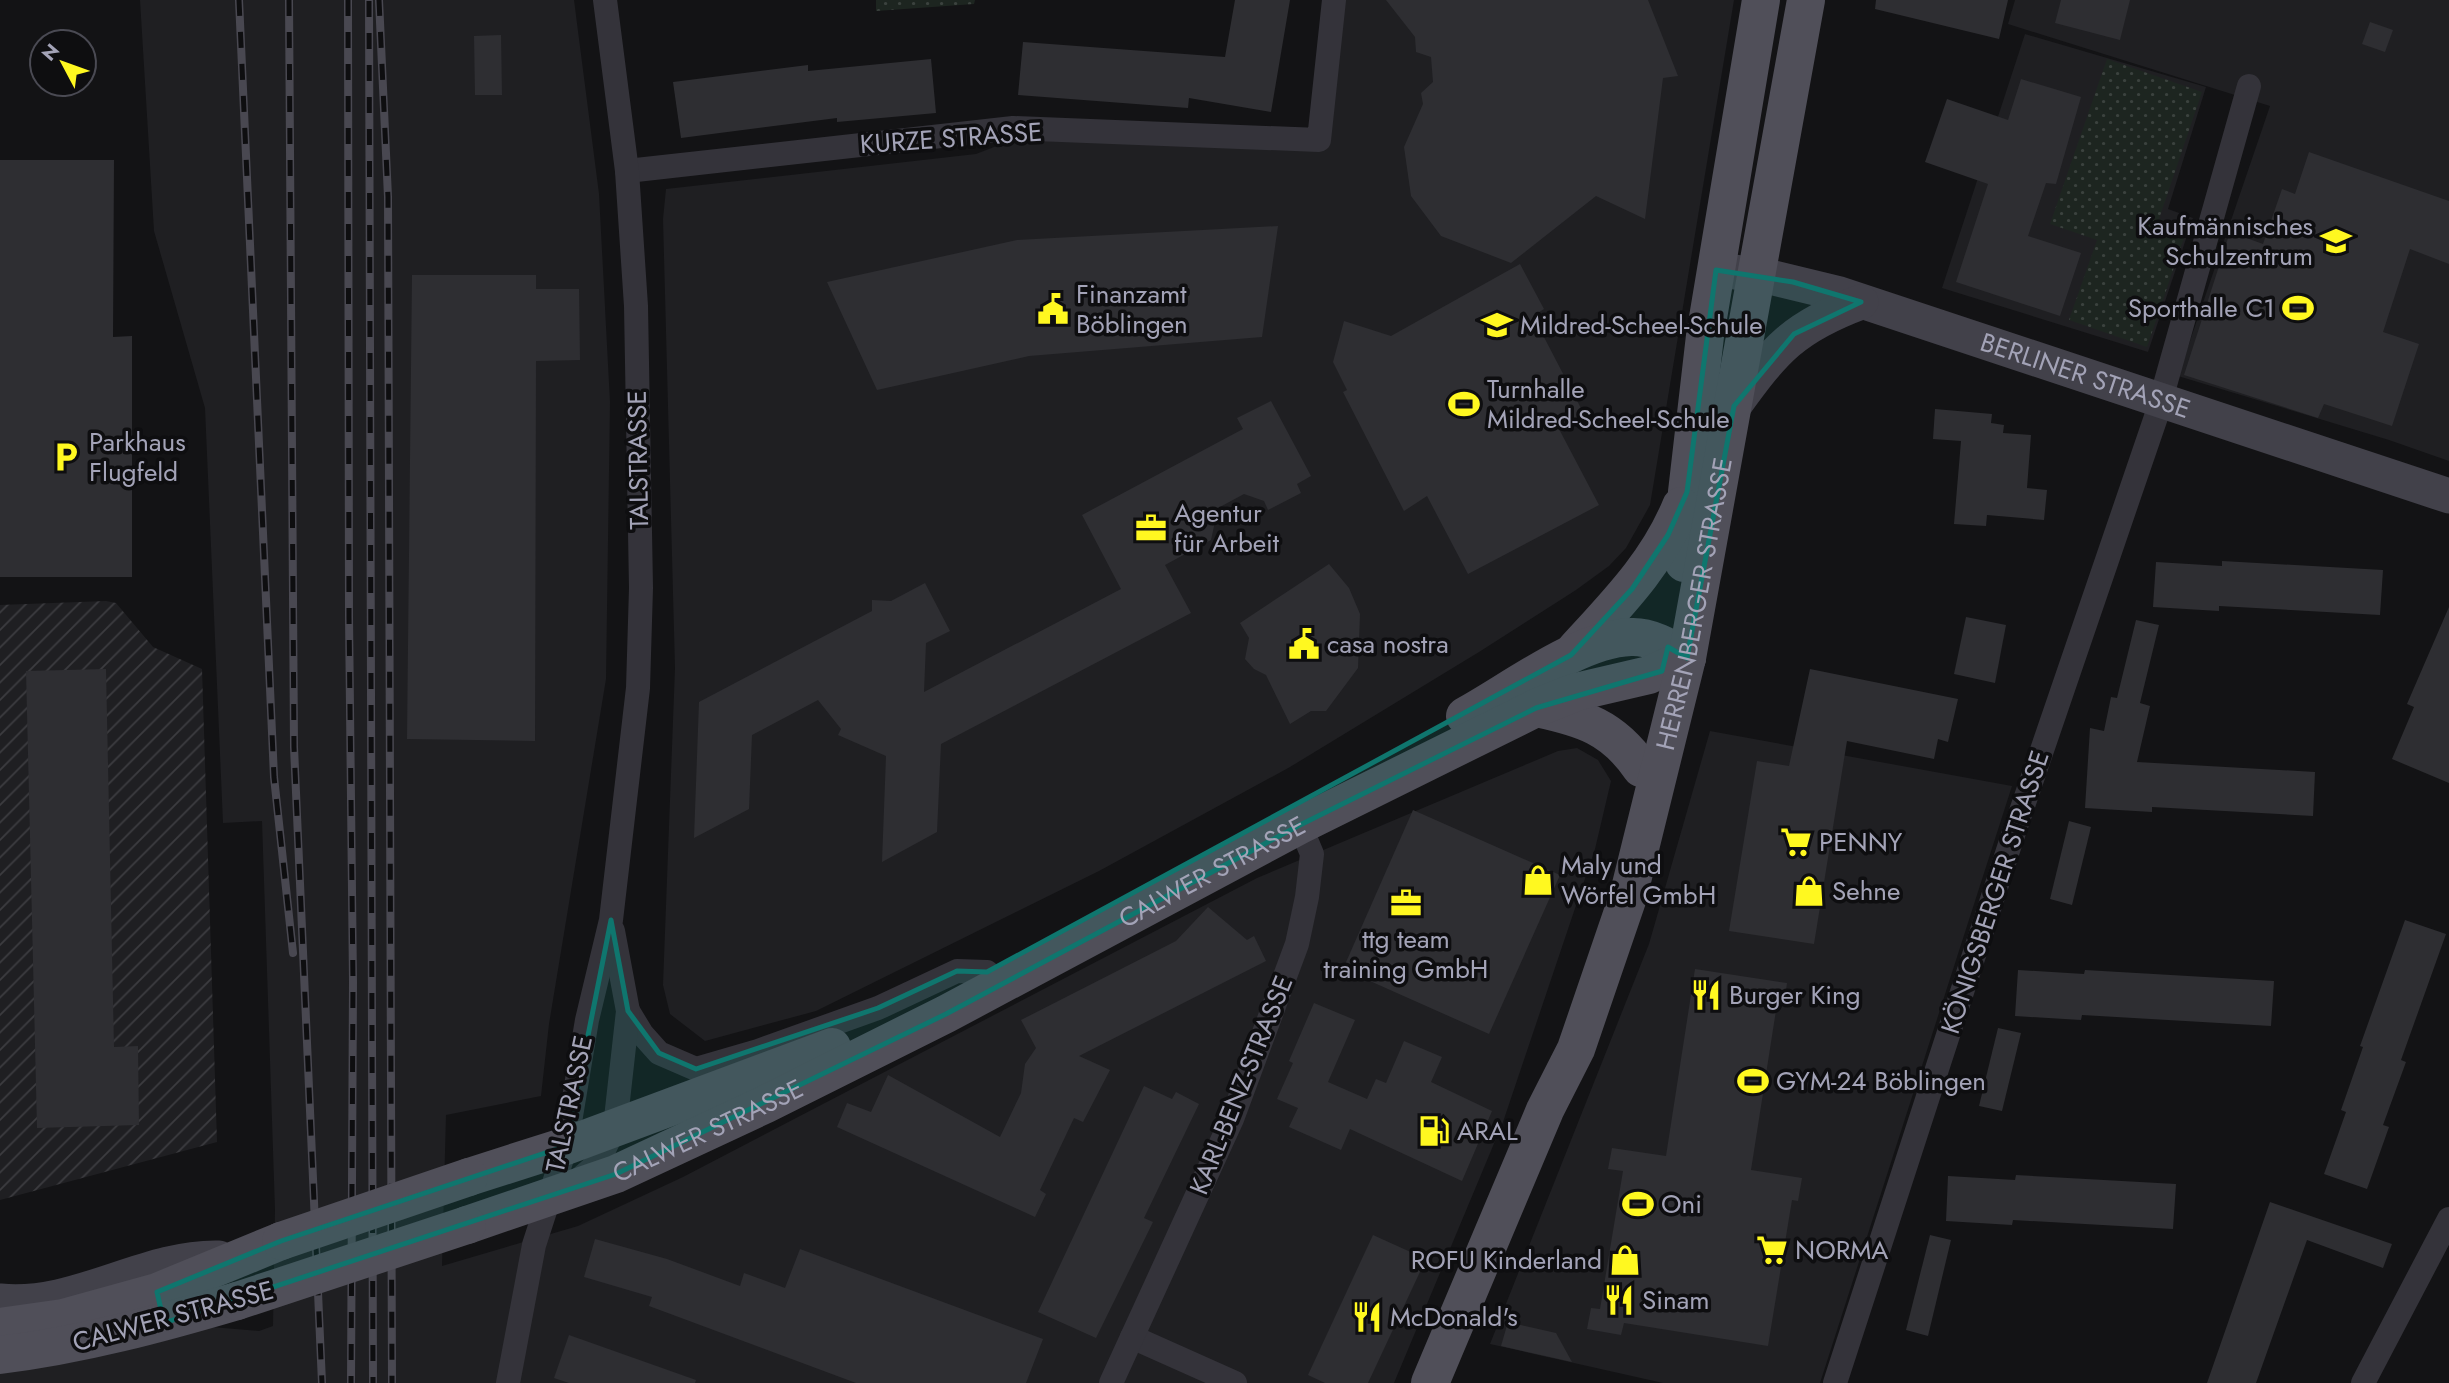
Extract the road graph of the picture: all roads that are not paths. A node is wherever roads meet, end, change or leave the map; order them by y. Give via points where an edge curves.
1 (605, 0) edge
2 (1334, 0) edge
3 (1761, 0) edge
4 (1807, 0) edge
5 (2249, 86) dead end
6 (627, 171) junction
7 (1716, 270) junction
8 (1755, 275) junction
9 (1861, 302) junction
10 (2161, 402) junction
11 (1734, 406) junction
12 (1687, 492) junction
13 (2449, 496) edge
14 (1571, 655) junction
15 (1672, 658) junction
16 (1536, 708) junction
17 (1641, 768) junction
18 (1300, 825) junction
19 (611, 920) junction
20 (987, 972) junction
21 (628, 1011) junction
22 (669, 1059) joint
23 (1545, 1110) junction
24 (615, 1127) junction
25 (566, 1146) junction
26 (548, 1198) junction
27 (2449, 1219) edge
28 (237, 1259) junction
29 (0, 1301) edge
30 (160, 1308) junction
31 (0, 1327) edge
32 (1132, 1337) junction
33 (0, 1355) edge
34 (508, 1383) edge
35 (1111, 1383) edge
36 (1235, 1383) edge
37 (1430, 1383) edge
38 (1835, 1383) edge
39 (2363, 1383) edge

1 - 6 street, TALSTRASSE
2 - 6 street, KURZE STRASSE via 1319,140 1013,128
3 - 7 main road, HERRENBERGER STRASSE
4 - 8 main road, HERRENBERGER STRASSE
5 - 10 street, KÖNIGSBERGER STRASSE
6 - 19 street, TALSTRASSE via 636,306 640,638
7 - 8 street, BERLINER STRASSE
7 - 12 main road, HERRENBERGER STRASSE
8 - 9 street, BERLINER STRASSE
8 - 11 main road, HERRENBERGER STRASSE
9 - 10 street, BERLINER STRASSE
9 - 11 street via 1821,317 1794,334
10 - 13 street, BERLINER STRASSE
10 - 38 street, KÖNIGSBERGER STRASSE via 2014,832
11 - 15 main road, HERRENBERGER STRASSE
12 - 14 main road via 1668,535 1632,589
12 - 15 main road, HERRENBERGER STRASSE via 1684,569
14 - 15 main road, CALWER STRASSE via 1608,640 1634,637
14 - 20 main road, CALWER STRASSE
15 - 16 main road, CALWER STRASSE
15 - 17 main road, HERRENBERGER STRASSE
15 - 23 main road, HERRENBERGER STRASSE via 1628,897 1576,1049
16 - 17 main road via 1570,715 1612,735
16 - 18 main road, CALWER STRASSE
17 - 23 main road, HERRENBERGER STRASSE via 1612,879 1561,1039
18 - 26 main road, CALWER STRASSE via 871,1052 629,1168
18 - 32 street, KARL-BENZ-STRASSE via 1311,854 1297,944 1232,1119
19 - 21 street, TALSTRASSE
19 - 25 street, TALSTRASSE via 587,1020
20 - 22 street, CALWER STRASSE via 957,971 878,1008 716,1064 696,1069
20 - 24 main road, CALWER STRASSE via 884,1027
21 - 22 street, TALSTRASSE via 642,1034
21 - 24 street, TALSTRASSE
23 - 37 main road, HERRENBERGER STRASSE
24 - 25 main road, CALWER STRASSE
24 - 26 street, TALSTRASSE via 597,1164 582,1179
25 - 26 street, TALSTRASSE
25 - 28 main road, CALWER STRASSE, bridge
26 - 30 main road, CALWER STRASSE, bridge via 237,1301
26 - 34 street via 529,1266
27 - 39 street
28 - 29 street, CALWER STRASSE via 174,1265 61,1296 19,1303
28 - 30 main road, CALWER STRASSE
30 - 31 main road, CALWER STRASSE
30 - 33 main road, CALWER STRASSE via 79,1343
32 - 35 street, KARL-BENZ-STRASSE
32 - 36 street

